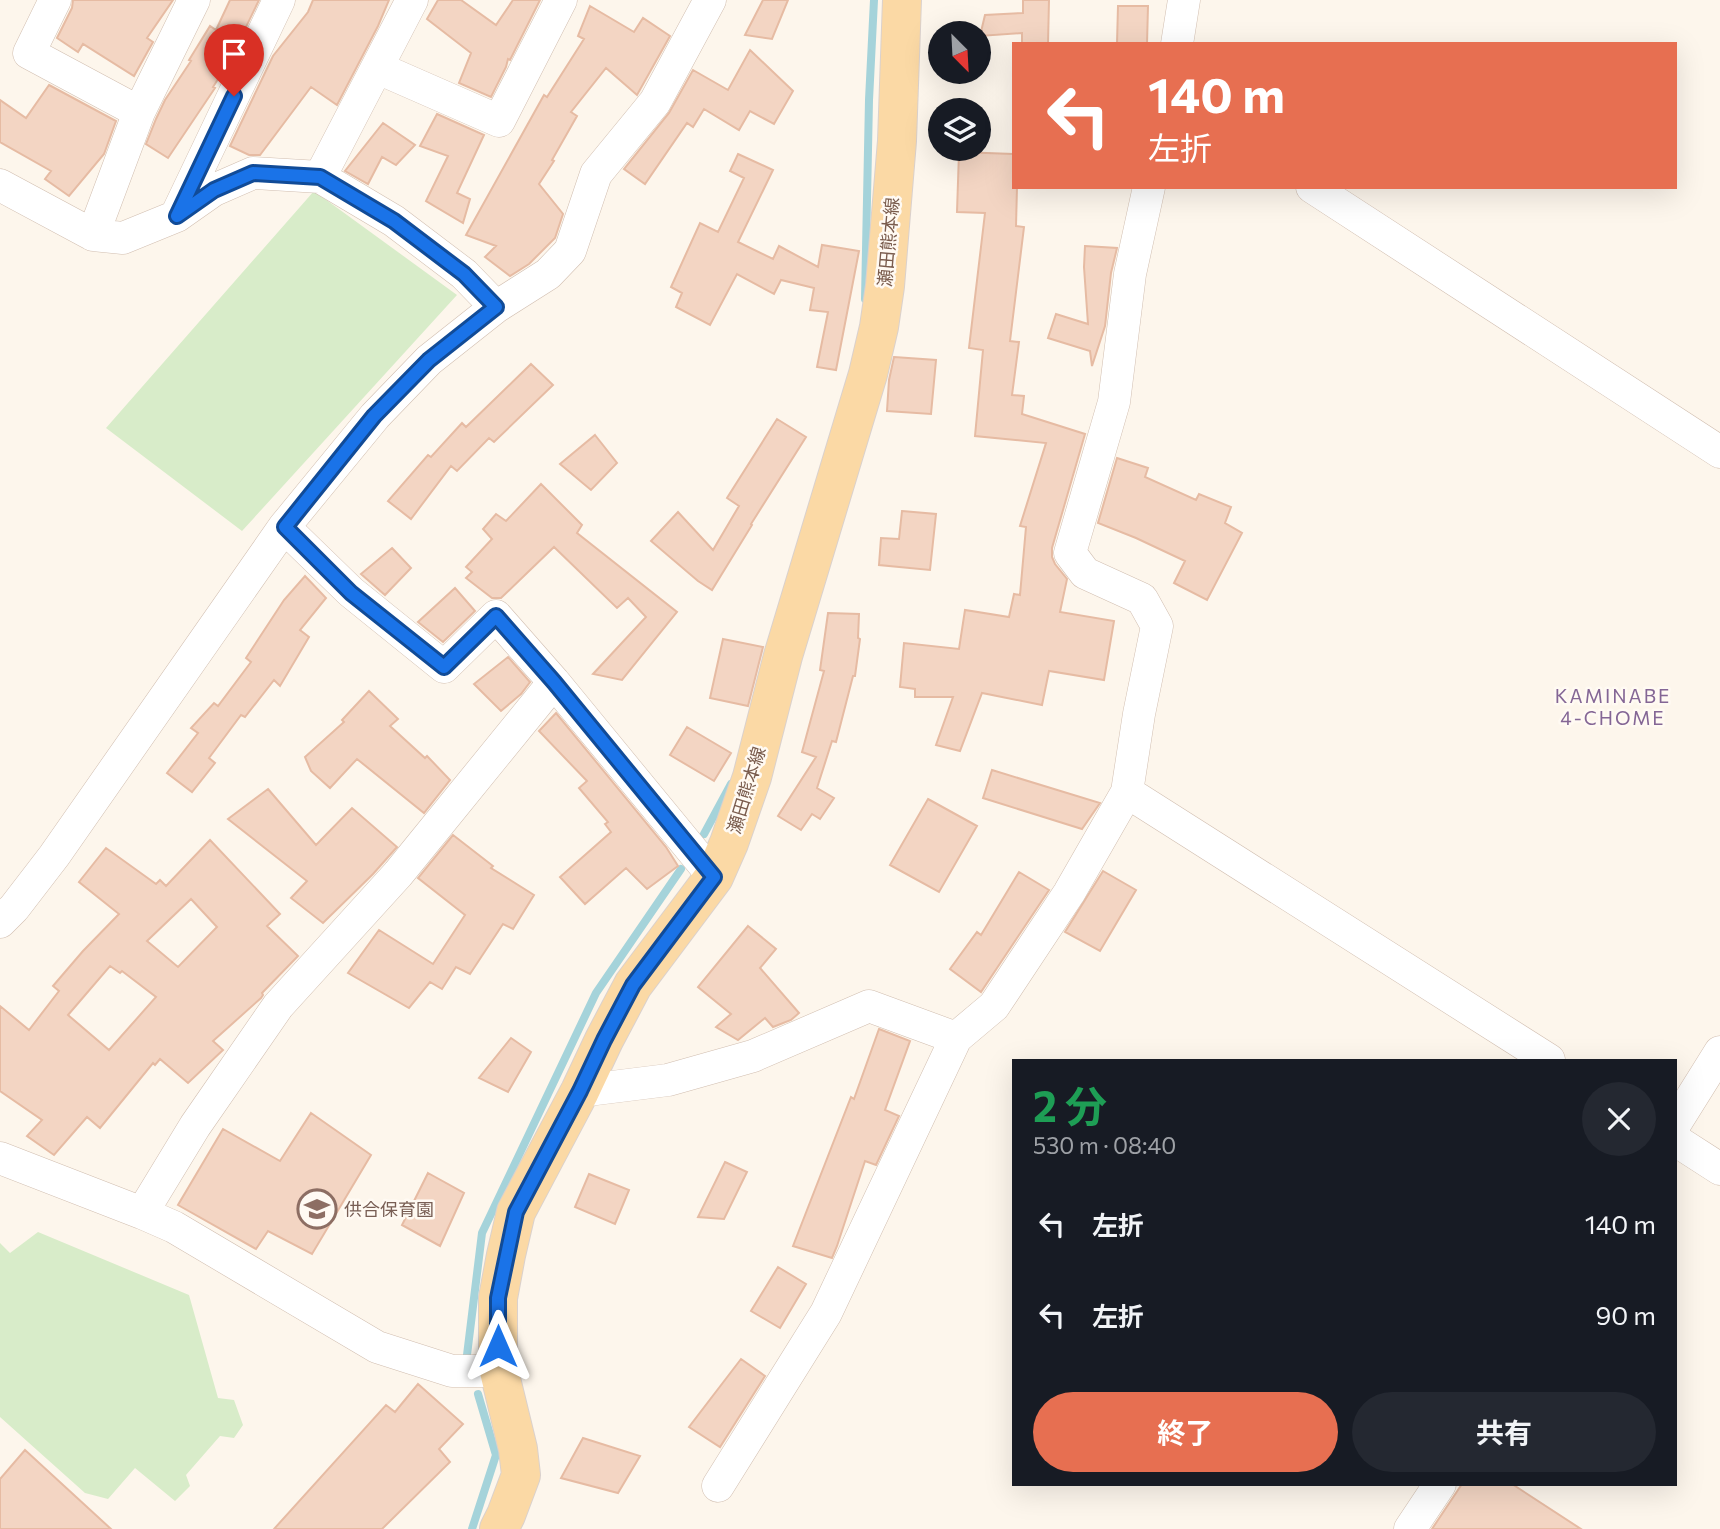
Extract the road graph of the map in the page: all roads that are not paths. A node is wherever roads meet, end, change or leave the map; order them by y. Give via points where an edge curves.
1 (55, 0) edge
2 (194, 0) edge
3 (279, 0) edge
4 (412, 0) edge
5 (561, 0) edge
6 (710, 0) edge
7 (902, 0) edge
8 (1184, 0) edge
9 (1177, 42) edge
10 (378, 68) junction
11 (139, 113) junction
12 (320, 177) junction
13 (0, 185) edge
14 (1149, 189) edge
15 (1315, 189) edge
16 (177, 216) junction
17 (93, 235) junction
18 (496, 307) junction
19 (1720, 452) edge
20 (285, 527) junction
21 (554, 682) junction
22 (1127, 792) junction
23 (714, 877) junction
24 (0, 922) edge
25 (956, 1038) junction
26 (1720, 1052) edge
27 (1547, 1059) edge
28 (580, 1091) junction
29 (1677, 1121) edge
30 (1677, 1141) edge
31 (0, 1158) edge
32 (1720, 1169) edge
33 (142, 1213) junction
34 (499, 1371) junction
35 (718, 1486) dead end
36 (1439, 1486) edge
37 (499, 1529) edge
38 (1410, 1529) edge

1 - 11 street via 29,54
2 - 11 street
3 - 16 street
4 - 10 street
5 - 10 street via 499,121
6 - 18 street via 655,102 596,174 570,251 548,274
7 - 23 main road, 瀬田熊本線 via 885,286 869,374 783,656 752,777
8 - 9 street
10 - 12 street
11 - 17 street
12 - 16 street via 253,173 214,190
12 - 18 street via 394,221 464,274
13 - 17 street
14 - 22 street via 1130,274 1114,402 1070,553 1085,573 1142,599 1157,626
15 - 19 street
16 - 17 street via 123,238
18 - 20 street via 429,360 374,416
20 - 21 street via 351,593 444,667 496,616
20 - 24 street via 54,856
21 - 23 street
21 - 33 street via 398,874 278,1006
22 - 25 street via 1069,893 994,1006
22 - 27 street
23 - 28 main road, 瀬田熊本線 via 633,985
25 - 28 street via 869,1006 753,1056 668,1080
25 - 35 street via 826,1313
26 - 29 street
28 - 34 main road, 瀬田熊本線 via 516,1212 498,1298
30 - 32 street
31 - 33 street
33 - 34 street via 174,1227 377,1347 452,1371
34 - 37 main road, 瀬田熊本線 via 520,1475
36 - 38 street

